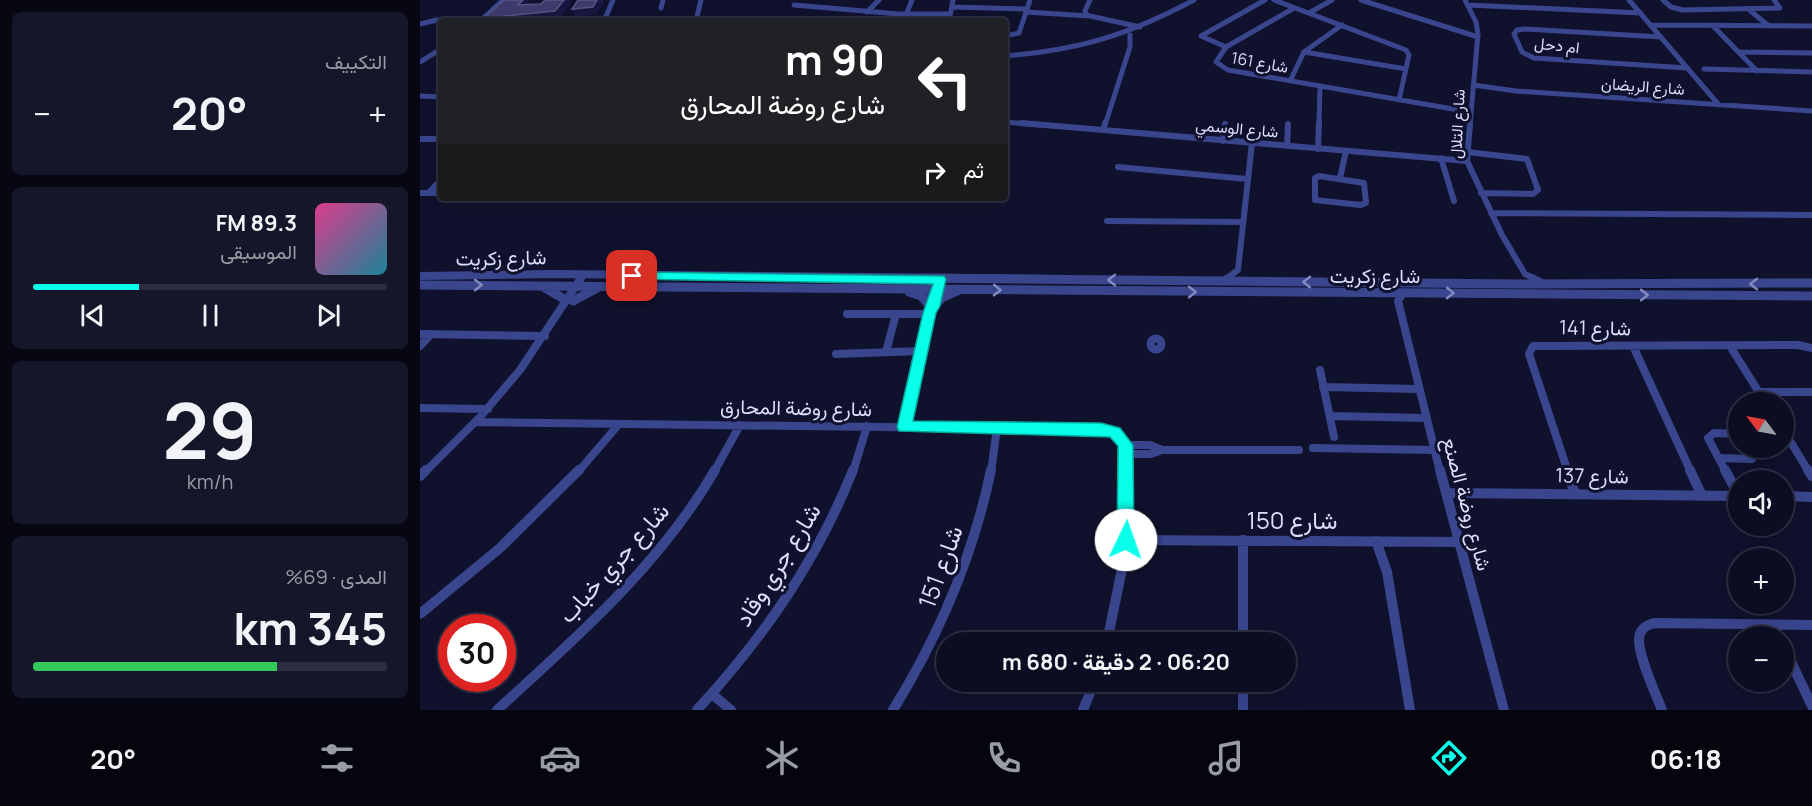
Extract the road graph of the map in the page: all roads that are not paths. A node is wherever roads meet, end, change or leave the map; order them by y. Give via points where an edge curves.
1 (503, 0) edge
2 (613, 0) edge
3 (663, 0) edge
4 (701, 0) edge
5 (879, 0) edge
6 (912, 0) edge
7 (953, 0) edge
8 (1030, 0) edge
9 (1090, 0) edge
10 (1194, 0) edge
11 (1265, 0) edge
12 (1274, 0) edge
13 (1332, 0) edge
14 (1361, 0) edge
15 (1629, 0) edge
16 (1663, 0) edge
17 (1774, 0) edge
18 (795, 2) edge
19 (1188, 3) junction
20 (1466, 3) edge
21 (952, 7) junction
22 (1197, 7) dead end
23 (661, 8) dead end
24 (1294, 8) junction
25 (1748, 9) junction
26 (1026, 10) junction
27 (867, 12) junction
28 (1166, 13) junction
29 (1309, 13) junction
30 (1641, 13) junction
31 (950, 14) junction
32 (906, 15) junction
33 (1088, 15) junction
34 (483, 18) edge
35 (606, 18) edge
36 (696, 18) edge
37 (788, 18) edge
38 (949, 18) edge
39 (438, 21) edge
40 (420, 24) edge
41 (1342, 25) junction
42 (1651, 25) junction
43 (1713, 26) junction
44 (1769, 26) junction
45 (1140, 27) junction
46 (1811, 28) edge
47 (1008, 35) edge
48 (1121, 37) junction
49 (1130, 37) junction
50 (1661, 37) junction
51 (1478, 39) junction
52 (1072, 43) dead end
53 (1080, 45) junction
54 (1226, 47) junction
55 (1027, 48) dead end
56 (438, 51) edge
57 (1035, 52) junction
58 (1304, 52) junction
59 (1738, 52) junction
60 (1812, 53) edge
61 (1020, 54) junction
62 (1008, 56) edge
63 (420, 62) edge
64 (1687, 68) junction
65 (1406, 69) junction
66 (1704, 69) dead end
67 (1757, 71) junction
68 (1812, 72) edge
69 (1290, 81) junction
70 (1473, 85) junction
71 (1320, 86) junction
72 (420, 96) edge
73 (438, 96) edge
74 (1399, 100) junction
75 (1719, 105) junction
76 (1812, 111) edge
77 (1470, 112) junction
78 (1008, 122) edge
79 (1225, 124) dead end
80 (1288, 124) dead end
81 (1103, 130) junction
82 (420, 139) edge
83 (438, 139) edge
84 (1223, 141) junction
85 (1252, 143) junction
86 (1287, 146) junction
87 (1318, 149) junction
88 (1346, 151) junction
89 (1467, 152) junction
90 (1441, 158) junction
91 (1467, 161) junction
92 (1118, 167) dead end
93 (1340, 178) junction
94 (1247, 180) junction
95 (438, 183) edge
96 (420, 193) edge
97 (428, 193) junction
98 (438, 193) edge
99 (1481, 193) junction
100 (1454, 201) dead end
101 (1491, 213) junction
102 (1812, 215) edge
103 (1107, 221) dead end
104 (1242, 222) junction
105 (1238, 270) junction
106 (1525, 274) junction
107 (587, 275) junction
108 (420, 276) edge
109 (1224, 281) junction
110 (1260, 281) junction
111 (1812, 283) edge
112 (936, 284) junction
113 (1517, 284) junction
114 (1544, 284) junction
115 (420, 285) edge
116 (540, 285) junction
117 (580, 286) junction
118 (604, 286) junction
119 (895, 289) junction
120 (963, 289) junction
121 (1378, 293) junction
122 (1403, 293) junction
123 (1812, 296) edge
124 (568, 303) junction
125 (1399, 305) junction
126 (930, 309) junction
127 (847, 314) dead end
128 (896, 314) junction
129 (420, 334) edge
130 (431, 334) junction
131 (545, 336) junction
132 (420, 346) edge
133 (1633, 346) junction
134 (1730, 346) junction
135 (1812, 348) edge
136 (921, 351) junction
137 (886, 352) junction
138 (836, 354) dead end
139 (1320, 370) dead end
140 (1323, 387) junction
141 (1419, 389) junction
142 (1759, 392) edge
143 (1794, 392) edge
144 (1812, 392) edge
145 (420, 408) edge
146 (488, 409) junction
147 (1330, 416) junction
148 (1426, 418) junction
149 (476, 422) junction
150 (619, 424) junction
151 (740, 425) junction
152 (867, 426) junction
153 (904, 427) junction
154 (997, 428) junction
155 (1728, 434) edge
156 (1334, 437) dead end
157 (1313, 448) dead end
158 (1126, 449) junction
159 (1794, 449) edge
160 (1299, 450) dead end
161 (1435, 450) junction
162 (1719, 458) junction
163 (1752, 458) edge
164 (420, 476) edge
165 (1728, 476) edge
166 (1812, 476) edge
167 (1446, 493) junction
168 (1575, 494) junction
169 (1728, 495) edge
170 (1701, 496) junction
171 (1794, 496) edge
172 (1812, 497) edge
173 (1126, 540) junction
174 (1243, 540) junction
175 (1376, 541) junction
176 (1458, 542) junction
177 (420, 614) edge
178 (1773, 625) joint
179 (1812, 625) edge
180 (1110, 632) edge
181 (1243, 632) edge
182 (1794, 668) edge
183 (1090, 692) edge
184 (1243, 692) edge
185 (712, 694) junction
186 (1812, 706) edge
187 (497, 710) edge
188 (697, 710) edge
189 (731, 710) edge
190 (892, 710) edge
191 (1083, 710) edge
192 (1243, 710) edge
193 (1410, 710) edge
194 (1504, 710) edge
195 (1662, 710) edge

1 - 34 street
2 - 35 street
3 - 23 street
4 - 36 street
5 - 27 street
6 - 32 street
7 - 21 street
8 - 26 street
9 - 33 street via 1085,10
10 - 19 street
11 - 54 street via 1201,36
12 - 24 street
13 - 29 street
14 - 51 street
15 - 30 street
16 - 25 street via 1680,9
17 - 25 street via 1780,8
18 - 27 street
18 - 37 street
19 - 22 street
19 - 28 street
20 - 30 street
20 - 51 street, شارع التلال via 1477,25
21 - 26 street
21 - 31 street
24 - 29 street
24 - 54 street, شارع 161
25 - 44 street
26 - 33 street
26 - 47 street via 1019,33
27 - 32 street
28 - 45 street
28 - 49 street via 1168,16
29 - 41 street
30 - 42 street
31 - 32 street
31 - 38 street
33 - 45 street
39 - 40 street
41 - 58 street
41 - 65 street via 1406,50
42 - 43 street
42 - 50 street
43 - 44 street
43 - 59 street
44 - 46 street
45 - 48 street
48 - 49 street
48 - 53 street
48 - 57 street via 1060,52
49 - 81 street
50 - 64 street
50 - 64 street, ام دحل via 1525,29 1514,33 1522,52 1534,58
51 - 70 street, شارع التلال
52 - 53 street
53 - 57 street
54 - 69 street, شارع 161 via 1216,62 1222,69
55 - 61 street
56 - 63 street
57 - 61 street
58 - 65 street
58 - 69 street
59 - 60 street
59 - 67 street
61 - 62 street
64 - 75 street
65 - 74 street
66 - 67 street
67 - 68 street
69 - 71 street, شارع 161
70 - 75 street, شارع الريضان
70 - 77 street, شارع التلال
71 - 74 street, شارع 161
71 - 87 street
72 - 73 street
74 - 77 street, شارع 161
75 - 76 street, شارع الريضان
77 - 89 street, شارع التلال
78 - 81 street, شارع الوسمي
79 - 84 street
80 - 86 street
81 - 84 street, شارع الوسمي
82 - 83 street
84 - 85 street, شارع الوسمي
85 - 86 street, شارع الوسمي
85 - 94 street
86 - 87 street, شارع الوسمي
87 - 88 street, شارع الوسمي
88 - 90 street, شارع الوسمي
88 - 93 street
89 - 91 street, شارع التلال
89 - 99 street via 1527,159 1538,190 1533,194
90 - 91 street, شارع الوسمي
90 - 100 street
91 - 99 street, شارع التلال
92 - 94 street
93 - 93 street via 1315,177 1314,199 1366,204 1365,183
94 - 104 street
95 - 97 street
96 - 97 street
97 - 98 street
99 - 101 street, شارع التلال
101 - 102 street
101 - 106 street, شارع التلال
103 - 104 street
104 - 105 street
105 - 109 street
105 - 110 street
106 - 113 street
106 - 114 street
107 - 108 street, شارع زكريت
107 - 112 street, شارع زكريت
107 - 117 street
109 - 110 street, شارع زكريت
109 -> 112 street, شارع زكريت
113 -> 110 street, شارع زكريت
111 -> 114 street, شارع زكريت
112 - 119 street, شارع زكريت
112 - 120 street, شارع زكريت
112 - 126 street
113 - 114 street, شارع زكريت
115 -> 116 street, شارع زكريت
116 - 117 street, شارع زكريت
116 - 124 street via 562,295
117 - 118 street, شارع زكريت
117 - 124 street
118 - 119 street, شارع زكريت
118 - 124 street
119 - 126 street via 921,296
120 -> 121 street, شارع زكريت
120 - 126 street via 943,297
121 - 122 street, شارع زكريت
121 - 125 street
122 -> 123 street, شارع زكريت
122 - 125 street
124 - 131 street
125 - 141 street, شارع روضة الصنع
126 - 128 street
126 - 136 street
127 - 128 street
128 - 137 street
129 - 130 street
130 - 131 street
130 - 132 street
131 - 146 street
133 - 134 street, شارع 141
133 - 168 street, شارع 141 via 1544,344 1530,351
133 - 170 street
134 - 135 street, شارع 141
134 - 142 street
136 - 137 street
136 - 153 street
137 - 138 street
139 - 140 street
140 - 141 street
140 - 147 street
141 - 148 street, شارع روضة الصنع
143 - 144 street
145 - 146 street
146 - 149 street
147 - 148 street
147 - 156 street
148 - 161 street, شارع روضة الصنع
149 - 150 street, شارع روضة المحارق
149 - 164 street
150 - 151 street, شارع روضة المحارق
150 - 177 street via 529,523
151 - 152 street, شارع روضة المحارق
151 - 187 street, شارع جري خباب via 704,489 659,551 590,625
152 - 153 street, شارع روضة المحارق
152 - 185 street, شارع جري وقاد via 846,491 807,567 770,623
153 - 154 street, شارع روضة المحارق
154 - 158 street, شارع روضة المحارق via 1106,429 1119,434
154 - 190 street, شارع 151 via 987,494 966,572 933,644
155 - 162 street via 1709,435
157 - 161 street
158 - 160 street via 1151,454 1162,450
158 - 173 street
159 - 166 street
161 - 167 street, شارع روضة الصنع
162 - 163 street
162 - 165 street
167 - 168 street, شارع 137
167 - 176 street, شارع روضة الصنع
168 - 170 street, شارع 137
169 - 170 street, شارع 137
171 - 172 street
173 - 174 street, شارع 150
173 - 180 street
174 - 175 street, شارع 150
174 - 181 street
175 - 176 street, شارع 150
175 - 193 street via 1387,572
176 - 194 street, شارع روضة الصنع
178 - 179 street
178 - 195 street via 1645,626 1638,636 1639,646
182 - 186 street
183 - 191 street
184 - 192 street
185 - 188 street, شارع جري وقاد
185 - 189 street

